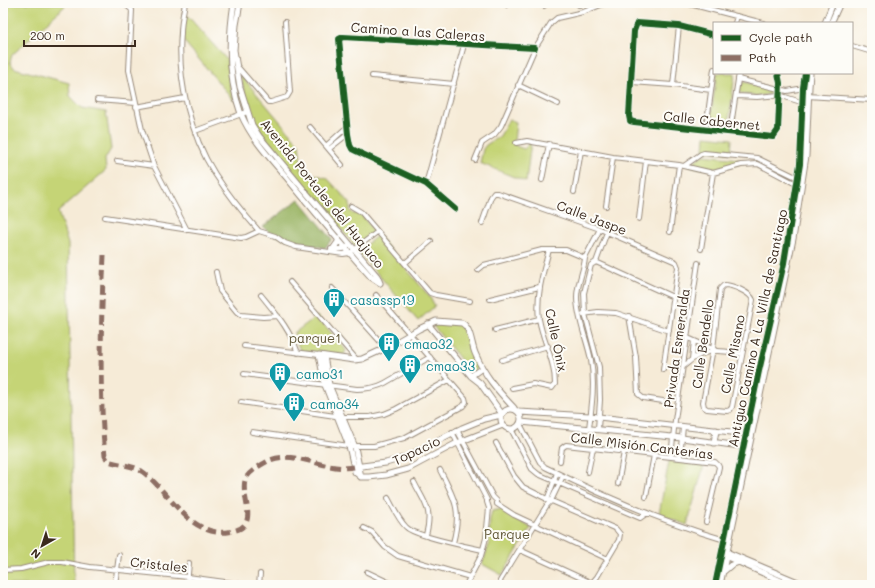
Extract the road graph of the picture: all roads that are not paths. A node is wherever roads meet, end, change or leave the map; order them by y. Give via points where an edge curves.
1 (185, 3) edge
2 (234, 3) edge
3 (240, 3) edge
4 (605, 3) edge
5 (686, 3) edge
6 (833, 3) edge
7 (840, 3) edge
8 (124, 4) dead end
9 (737, 16) junction
10 (285, 22) dead end
11 (735, 22) edge
12 (759, 22) edge
13 (825, 22) edge
14 (831, 22) edge
15 (679, 26) junction
16 (713, 35) edge
17 (464, 45) junction
18 (853, 46) edge
19 (535, 48) junction
20 (872, 52) edge
21 (230, 63) junction
22 (236, 65) junction
23 (713, 74) edge
24 (739, 74) edge
25 (778, 74) edge
26 (805, 74) edge
27 (810, 74) edge
28 (372, 76) dead end
29 (738, 79) junction
30 (632, 82) junction
31 (454, 84) junction
32 (518, 85) junction
33 (673, 85) junction
34 (806, 87) junction
35 (780, 89) junction
36 (796, 89) junction
37 (711, 90) junction
38 (791, 91) junction
39 (779, 95) junction
40 (736, 96) junction
41 (803, 96) junction
42 (809, 96) junction
43 (185, 98) junction
44 (790, 98) junction
45 (97, 100) dead end
46 (796, 100) junction
47 (872, 100) edge
48 (806, 103) junction
49 (558, 104) dead end
50 (136, 105) junction
51 (247, 112) junction
52 (241, 114) junction
53 (310, 127) dead end
54 (347, 127) junction
55 (706, 129) junction
56 (195, 131) junction
57 (730, 132) junction
58 (348, 134) junction
59 (516, 143) dead end
60 (549, 144) junction
61 (328, 147) junction
62 (581, 151) junction
63 (613, 157) junction
64 (741, 157) junction
65 (475, 160) dead end
66 (117, 161) dead end
67 (646, 161) junction
68 (342, 165) dead end
69 (679, 165) junction
70 (742, 165) junction
71 (154, 166) junction
72 (684, 166) junction
73 (713, 172) junction
74 (800, 179) junction
75 (542, 180) dead end
76 (426, 184) junction
77 (799, 186) junction
78 (574, 192) dead end
79 (351, 206) dead end
80 (606, 206) dead end
81 (455, 209) dead end
82 (105, 217) dead end
83 (638, 219) dead end
84 (482, 223) dead end
85 (600, 229) junction
86 (187, 230) junction
87 (259, 231) junction
88 (377, 232) junction
89 (607, 232) junction
90 (670, 232) dead end
91 (338, 238) junction
92 (431, 240) dead end
93 (348, 246) junction
94 (333, 249) junction
95 (701, 249) dead end
96 (549, 250) junction
97 (325, 251) junction
98 (352, 252) junction
99 (591, 258) junction
100 (405, 263) junction
101 (698, 263) dead end
102 (591, 265) junction
103 (478, 270) dead end
104 (216, 272) dead end
105 (290, 282) dead end
106 (722, 286) joint
107 (539, 287) junction
108 (332, 288) dead end
109 (376, 294) dead end
110 (261, 295) dead end
111 (673, 297) junction
112 (490, 299) dead end
113 (470, 301) dead end
114 (579, 314) junction
115 (585, 314) junction
116 (278, 316) junction
117 (629, 316) junction
118 (540, 319) junction
119 (428, 324) junction
120 (495, 330) dead end
121 (669, 331) junction
122 (411, 334) junction
123 (688, 338) junction
124 (694, 341) junction
125 (244, 346) dead end
126 (548, 346) junction
127 (386, 348) junction
128 (713, 351) junction
129 (298, 353) junction
130 (742, 354) junction
131 (321, 356) junction
132 (430, 357) junction
133 (692, 359) junction
134 (357, 360) junction
135 (502, 360) dead end
136 (684, 367) junction
137 (482, 368) junction
138 (663, 370) dead end
139 (244, 374) dead end
140 (471, 376) junction
141 (488, 377) junction
142 (449, 380) junction
143 (480, 383) junction
144 (327, 385) junction
145 (512, 388) dead end
146 (497, 391) junction
147 (489, 396) junction
148 (593, 399) junction
149 (600, 400) junction
150 (663, 401) dead end
151 (241, 402) dead end
152 (514, 408) junction
153 (730, 410) joint
154 (519, 412) junction
155 (501, 414) junction
156 (590, 416) junction
157 (339, 417) junction
158 (599, 417) junction
159 (521, 423) junction
160 (503, 425) junction
161 (674, 426) junction
162 (683, 427) junction
163 (589, 428) junction
164 (511, 429) junction
165 (598, 429) junction
166 (716, 430) junction
167 (455, 431) junction
168 (252, 432) dead end
169 (749, 434) junction
170 (673, 437) junction
171 (682, 438) junction
172 (463, 440) junction
173 (457, 443) junction
174 (496, 443) dead end
175 (714, 443) junction
176 (352, 447) junction
177 (747, 447) junction
178 (593, 448) junction
179 (624, 452) junction
180 (654, 455) junction
181 (471, 456) junction
182 (671, 456) junction
183 (680, 457) junction
184 (466, 459) junction
185 (560, 461) dead end
186 (356, 467) junction
187 (440, 470) dead end
188 (588, 472) dead end
189 (557, 473) junction
190 (563, 476) junction
191 (414, 482) dead end
192 (553, 482) junction
193 (559, 484) junction
194 (618, 484) dead end
195 (493, 497) junction
196 (646, 497) dead end
197 (388, 498) dead end
198 (487, 500) junction
199 (549, 500) junction
200 (497, 504) junction
201 (489, 508) junction
202 (647, 512) junction
203 (706, 522) dead end
204 (534, 524) junction
205 (364, 528) dead end
206 (426, 535) junction
207 (725, 540) junction
208 (454, 543) junction
209 (483, 550) junction
210 (520, 550) junction
211 (725, 554) junction
212 (119, 555) dead end
213 (608, 558) junction
214 (739, 562) junction
215 (189, 563) dead end
216 (116, 569) junction
217 (3, 570) edge
218 (367, 572) dead end
219 (723, 572) junction
220 (260, 574) dead end
221 (188, 577) junction
222 (470, 578) junction
223 (500, 584) edge
224 (591, 584) edge
225 (114, 585) edge
226 (187, 585) edge
227 (247, 585) edge
228 (259, 585) edge
229 (394, 585) edge
230 (466, 585) edge
231 (715, 585) edge
232 (720, 585) edge
233 (790, 585) edge
234 (805, 585) edge

1 - 43 street via 180,40
2 - 21 street, Avenida Portales del Huajuco via 230,31
3 - 22 street, Avenida Portales del Huajuco via 236,25
4 - 19 street via 583,12 557,18
5 - 9 street
6 - 13 street
7 - 14 street
8 - 50 street via 132,10 129,70
9 - 11 street
9 - 12 street
10 - 22 street via 290,92 287,98 268,102
15 - 16 street
15 - 30 street via 638,24 634,31
15 - 33 street
17 - 19 street, Camino a las Caleras
17 - 31 street
17 - 54 street, Camino a las Caleras via 340,37
18 - 20 street
19 - 32 street
21 - 22 street
21 - 52 street, Avenida Portales del Huajuco via 234,93
22 - 51 street, Avenida Portales del Huajuco
23 - 37 street
24 - 29 street
25 - 35 street
26 - 34 street, Antiguo Camino A La Villa de Santiago
27 - 34 street
28 - 31 street
29 - 35 street
29 - 40 street
30 - 33 street
30 - 55 street, Calle Cabernet via 630,121
31 - 76 street
32 - 49 street
32 - 65 street via 500,126 494,135 482,143
33 - 37 street
34 - 36 street
34 - 41 street, Antiguo Camino A La Villa de Santiago
34 - 42 street
35 - 38 street
35 - 39 street
36 - 38 street
36 - 46 street
37 - 55 street
38 - 44 street
39 - 40 street
39 - 44 street
39 - 57 street, Calle Cabernet via 778,130 773,137
40 - 57 street
41 - 42 street
41 - 48 street, Antiguo Camino A La Villa de Santiago
42 - 47 street
42 - 48 street
43 - 50 street
43 - 56 street
44 - 46 street
45 - 50 street
46 - 48 street
48 - 74 street, Antiguo Camino A La Villa de Santiago
50 - 71 street
51 - 52 street
51 - 93 street, Avenida Portales del Huajuco via 259,136
52 - 56 street
52 - 91 street, Avenida Portales del Huajuco via 252,135 266,153
53 - 61 street
54 - 58 street, Camino a las Caleras
54 - 61 street
55 - 57 street, Calle Cabernet
56 - 87 street via 201,149 214,172
58 - 61 street
58 - 76 street, Camino a las Caleras via 352,149
59 - 60 street via 527,141
60 - 62 street
60 - 75 street
61 - 68 street
62 - 63 street
62 - 78 street
63 - 67 street
63 - 80 street
64 - 70 street
64 - 72 street via 704,153
64 - 74 street via 762,160
66 - 71 street
67 - 69 street
67 - 83 street
69 - 72 street
69 - 90 street
70 - 73 street
70 - 77 street via 758,164
71 - 86 street
72 - 73 street
73 - 95 street
74 - 77 street, Antiguo Camino A La Villa de Santiago
76 - 81 street, Camino a las Caleras
77 - 169 street, Antiguo Camino A La Villa de Santiago
79 - 88 street via 361,212
82 - 86 street
84 - 85 street, Calle Jaspe via 491,196 498,193
85 - 89 street, Calle Jaspe
85 - 99 street
86 - 87 street via 243,238
87 - 97 street via 275,236 290,245
88 - 98 street
88 - 100 street
89 - 99 street
89 - 111 street, Calle Jaspe via 678,264
91 - 93 street, Avenida Portales del Huajuco
91 - 94 street
92 - 100 street
93 - 94 street
93 - 98 street, Avenida Portales del Huajuco
94 - 97 street
96 - 99 street via 566,250
96 - 103 street via 531,252 484,265
96 - 107 street, Calle Ónix
97 - 98 street via 343,254
98 - 98 street, Avenida Portales del Huajuco via 371,277 380,283 377,276
99 - 102 street
99 - 102 street via 587,264
99 - 111 street
99 - 114 street via 579,284
100 - 113 street via 430,293
101 - 123 street, Privada Esmeralda
102 - 115 street via 584,293
104 - 116 street via 220,291 241,315
105 - 134 street
106 - 128 street, Calle Bendello
106 - 130 street, Calle Misano via 729,285 749,294 753,300
107 - 112 street
107 - 118 street, Calle Ónix
108 - 127 street
109 - 122 street
110 - 116 street
111 - 121 street
114 - 115 street
114 - 148 street via 591,360
115 - 117 street via 610,312
115 - 149 street via 599,368
116 - 129 street via 289,332
117 - 121 street
117 - 150 street via 639,396
118 - 120 street
118 - 126 street, Calle Ónix
119 - 122 street
119 - 137 street via 442,320 464,324
119 - 140 street
121 - 138 street
122 - 127 street
122 - 132 street
123 - 124 street
123 - 136 street, Privada Esmeralda
124 - 128 street
124 - 133 street
125 - 129 street
126 - 135 street
126 - 145 street, Calle Ónix via 556,383 554,387 533,384
127 - 134 street
128 - 130 street
128 - 133 street
128 - 153 street, Calle Bendello via 704,407
129 - 131 street
130 - 153 street, Calle Misano
131 - 134 street
131 - 144 street
132 - 142 street
132 - 144 street via 377,387 357,389
133 - 136 street
136 - 161 street, Privada Esmeralda
137 - 140 street
137 - 141 street
139 - 144 street
140 - 143 street
141 - 143 street
141 - 146 street
142 - 157 street via 384,414 370,417
142 - 176 street via 464,398 464,406 404,438 374,446
143 - 147 street
144 - 157 street
146 - 147 street
146 - 152 street
147 - 155 street
148 - 149 street
148 - 156 street
149 - 158 street
151 - 157 street
152 - 154 street
152 - 155 street via 507,409
154 - 156 street
154 - 159 street
155 - 160 street
155 - 167 street, Topacio
156 - 158 street
156 - 163 street
157 - 176 street
158 - 161 street
158 - 165 street
159 - 163 street
159 - 164 street
159 - 189 street via 540,462
160 - 164 street
160 - 172 street, Topacio
161 - 162 street
161 - 170 street, Privada Esmeralda
162 - 166 street
162 - 171 street
163 - 165 street
164 - 192 street via 532,468
165 - 170 street
166 - 169 street
166 - 175 street
167 - 172 street
167 - 173 street
167 - 186 street, Topacio via 406,457
168 - 176 street
169 - 177 street, Antiguo Camino A La Villa de Santiago
170 - 171 street
170 - 182 street, Privada Esmeralda
171 - 175 street
171 - 183 street
172 - 173 street, Topacio
172 - 181 street
173 - 184 street
173 - 186 street, Topacio via 408,469 386,475 361,477
174 - 199 street via 518,482
175 - 177 street
176 - 186 street
177 - 207 street, Antiguo Camino A La Villa de Santiago
177 - 211 street
178 - 179 street, Calle Misión Canterías
178 - 185 street, Calle Misión Canterías via 566,445 562,447
178 - 188 street
179 - 180 street, Calle Misión Canterías
179 - 194 street
180 - 182 street, Calle Misión Canterías
180 - 196 street
181 - 184 street
181 - 195 street
182 - 183 street, Calle Misión Canterías
183 - 203 street, Calle Misión Canterías via 714,462 718,465
184 - 198 street
187 - 208 street via 457,508 458,526
189 - 190 street
189 - 192 street
190 - 193 street
190 - 202 street
191 - 206 street via 428,510
192 - 193 street
192 - 199 street
193 - 199 street
193 - 202 street via 640,518
195 - 198 street
195 - 200 street
197 - 206 street via 406,527
198 - 201 street
199 - 204 street
199 - 213 street via 616,529 620,534 620,540
200 - 201 street via 494,508
200 - 204 street
201 - 209 street
202 - 207 street via 694,531
204 - 210 street
204 - 213 street
205 - 222 street via 398,556
206 - 208 street
207 - 211 street, Antiguo Camino A La Villa de Santiago
208 - 209 street
209 - 222 street
210 - 223 street
210 - 224 street
211 - 214 street
211 - 219 street
211 - 231 street, Antiguo Camino A La Villa de Santiago
211 - 234 street
212 - 216 street
213 - 224 street
214 - 219 street
214 - 233 street
215 - 221 street
216 - 217 street, Cristales via 57,562
216 - 221 street, Cristales
216 - 225 street
218 - 229 street
219 - 232 street
220 - 228 street
221 - 226 street
221 - 227 street, Cristales
222 - 230 street

